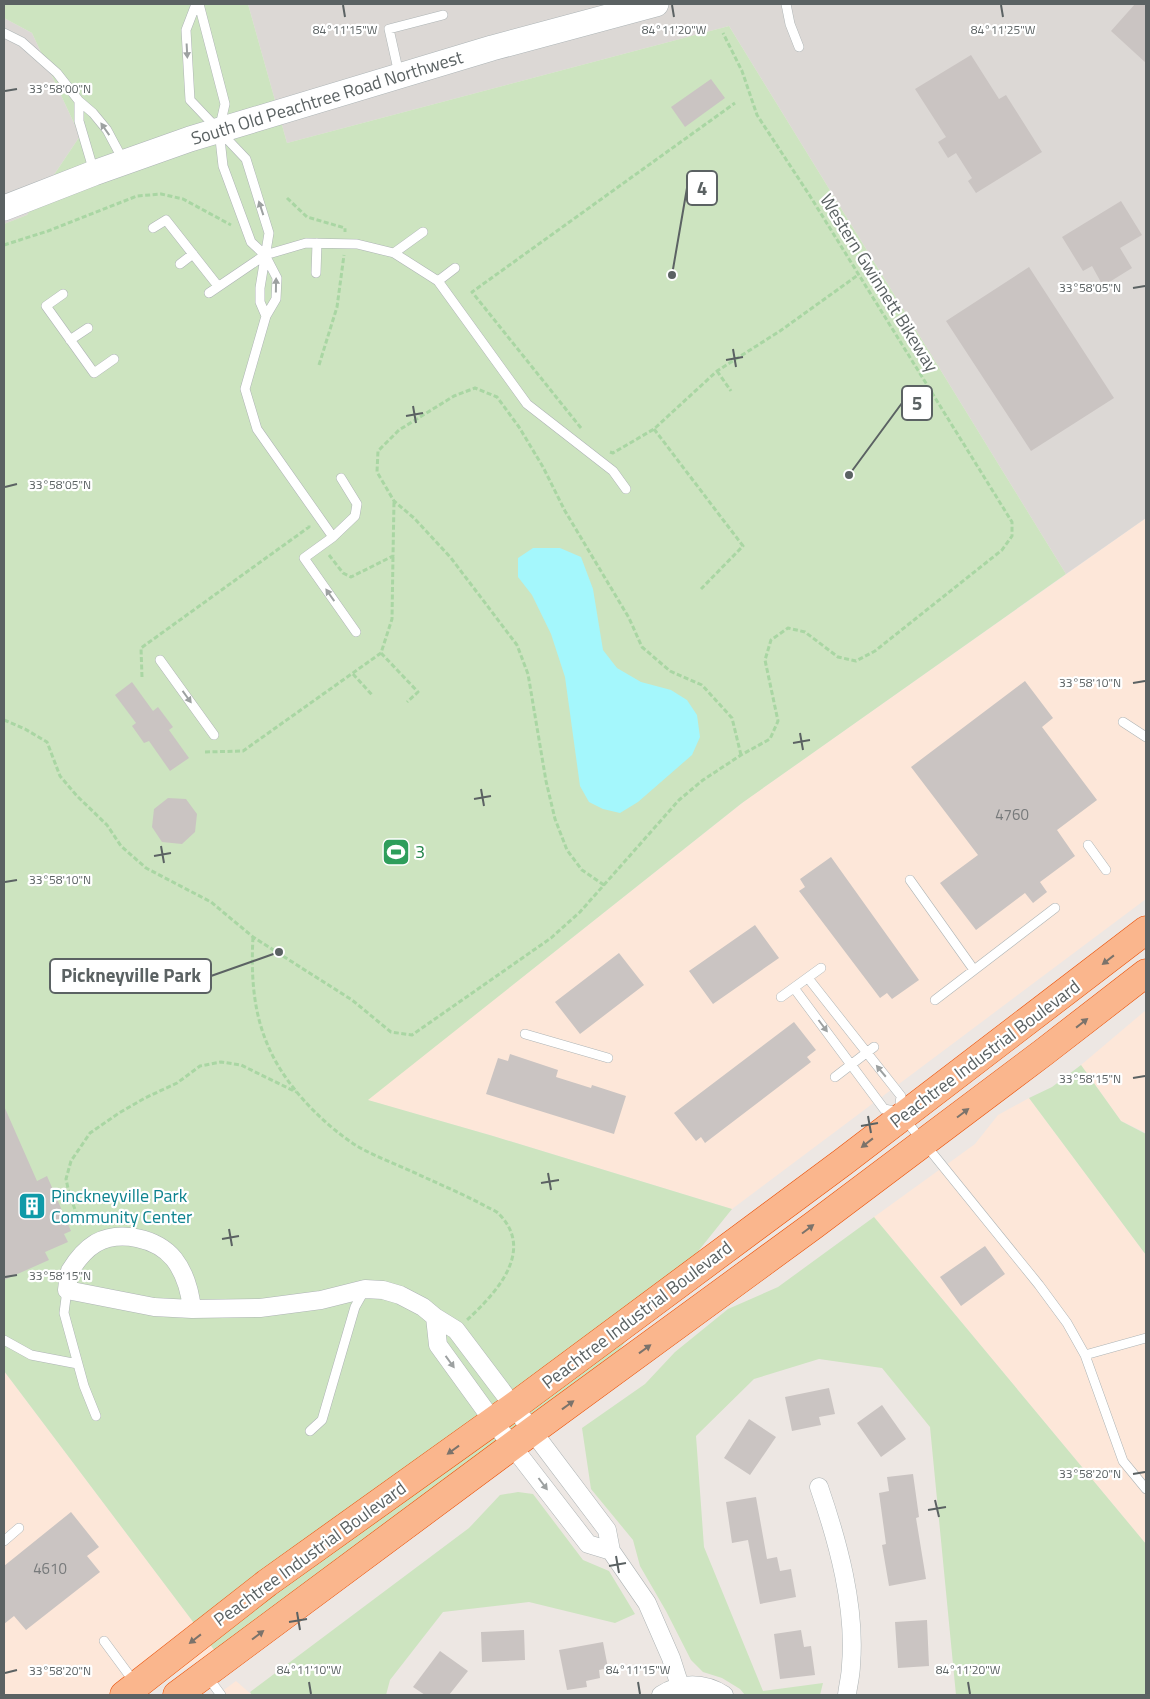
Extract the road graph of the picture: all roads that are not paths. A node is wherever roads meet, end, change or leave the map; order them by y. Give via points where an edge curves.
1 (198, 4) edge
2 (656, 4) edge
3 (786, 4) edge
4 (614, 9) edge
5 (443, 15) dead end
6 (4, 33) edge
7 (799, 46) dead end
8 (399, 76) junction
9 (79, 101) junction
10 (220, 130) junction
11 (124, 163) junction
12 (94, 173) junction
13 (4, 208) edge
14 (153, 228) dead end
15 (423, 232) dead end
16 (317, 243) junction
17 (394, 253) junction
18 (193, 254) junction
19 (265, 255) junction
20 (180, 264) dead end
21 (455, 268) dead end
22 (316, 273) dead end
23 (438, 281) junction
24 (218, 286) junction
25 (209, 292) dead end
26 (63, 294) dead end
27 (266, 316) junction
28 (88, 328) dead end
29 (70, 340) junction
30 (114, 359) dead end
31 (341, 478) dead end
32 (626, 489) dead end
33 (333, 537) junction
34 (356, 632) dead end
35 (160, 660) dead end
36 (1123, 722) dead end
37 (214, 735) dead end
38 (1146, 737) edge
39 (1088, 845) dead end
40 (1106, 870) dead end
41 (910, 880) dead end
42 (1055, 908) dead end
43 (1146, 930) edge
44 (821, 968) dead end
45 (974, 970) junction
46 (1146, 973) edge
47 (808, 978) junction
48 (794, 988) junction
49 (781, 997) dead end
50 (935, 1000) dead end
51 (525, 1034) dead end
52 (874, 1047) dead end
53 (866, 1053) junction
54 (608, 1058) dead end
55 (852, 1064) junction
56 (835, 1077) dead end
57 (901, 1114) junction
58 (924, 1142) junction
59 (365, 1289) junction
60 (67, 1290) junction
61 (192, 1309) junction
62 (435, 1318) junction
63 (1146, 1338) edge
64 (4, 1340) edge
65 (1085, 1355) junction
66 (78, 1364) junction
67 (503, 1414) junction
68 (96, 1416) dead end
69 (310, 1431) dead end
70 (522, 1439) junction
71 (820, 1487) dead end
72 (1146, 1489) edge
73 (19, 1528) dead end
74 (4, 1540) edge
75 (611, 1551) junction
76 (104, 1641) dead end
77 (213, 1685) edge
78 (680, 1686) junction
79 (130, 1690) edge
80 (177, 1695) edge
81 (661, 1695) edge
82 (724, 1695) edge
83 (847, 1695) edge

1 - 10 lane via 225,104
1 -> 10 lane via 186,30 190,100
2 - 4 street, South Old Peachtree Road Northwest
3 - 7 lane
4 - 8 street, South Old Peachtree Road Northwest
5 - 8 lane via 389,28
6 - 9 lane via 22,42 57,73
8 - 10 street, South Old Peachtree Road Northwest
11 -> 9 lane via 107,130
9 - 12 lane via 79,121
10 - 11 street, South Old Peachtree Road Northwest
10 - 19 lane via 223,166 251,242
19 -> 10 lane via 269,233 246,159
11 - 12 street, South Old Peachtree Road Northwest
12 - 13 street, South Old Peachtree Road Northwest
14 - 18 lane via 166,220
15 - 17 lane
16 - 17 lane via 358,244
16 - 19 lane
16 - 22 lane
17 - 23 lane
18 - 20 lane
18 - 24 lane
19 - 24 lane
19 - 27 lane via 260,302
27 -> 19 lane via 276,300 277,278
21 - 23 lane
23 - 32 lane via 528,404 613,471
24 - 25 lane
26 - 29 lane via 46,306
27 - 33 lane via 245,389 252,413 257,429
28 - 29 lane
29 - 30 lane via 94,373
31 - 33 lane via 357,504 355,516
34 -> 33 lane via 304,558
35 -> 37 lane
36 - 38 lane
39 - 40 lane
41 - 45 lane
42 - 45 lane
43 -> 57 highway, Peachtree Industrial Boulevard
44 - 47 lane
45 - 50 lane
58 -> 46 highway, Peachtree Industrial Boulevard
47 - 48 lane
47 - 53 lane
48 - 49 lane
48 -> 55 lane
51 - 54 lane
52 - 53 lane
53 - 55 lane
57 -> 53 lane via 901,1096
55 - 56 lane
55 - 57 lane via 884,1109
57 - 58 lane
57 -> 67 highway, Peachtree Industrial Boulevard
58 - 65 lane via 1039,1285 1067,1323
70 -> 58 highway, Peachtree Industrial Boulevard
59 - 61 street via 321,1300 260,1308
59 - 62 street via 400,1295 423,1307
59 - 69 lane via 355,1307 322,1420
60 - 61 street via 154,1307
60 - 61 street via 69,1273 80,1256 96,1243 116,1237 140,1239 158,1245 173,1258 190,1290
60 - 66 lane via 64,1313
62 - 67 street via 456,1330
62 -> 67 street via 438,1345
63 - 65 lane
64 - 66 lane via 31,1355
65 - 72 lane via 1123,1461
66 - 68 lane
67 - 70 street
67 - 70 street
67 -> 79 highway, Peachtree Industrial Boulevard via 267,1582
70 - 75 street via 607,1530
70 -> 75 street via 588,1544
77 -> 70 highway, Peachtree Industrial Boulevard
71 - 83 street via 834,1529 850,1608 851,1664
73 - 74 lane
75 - 78 street via 646,1603
76 - 79 lane
77 - 80 highway, Peachtree Industrial Boulevard
78 - 81 street
78 - 82 street via 702,1686

